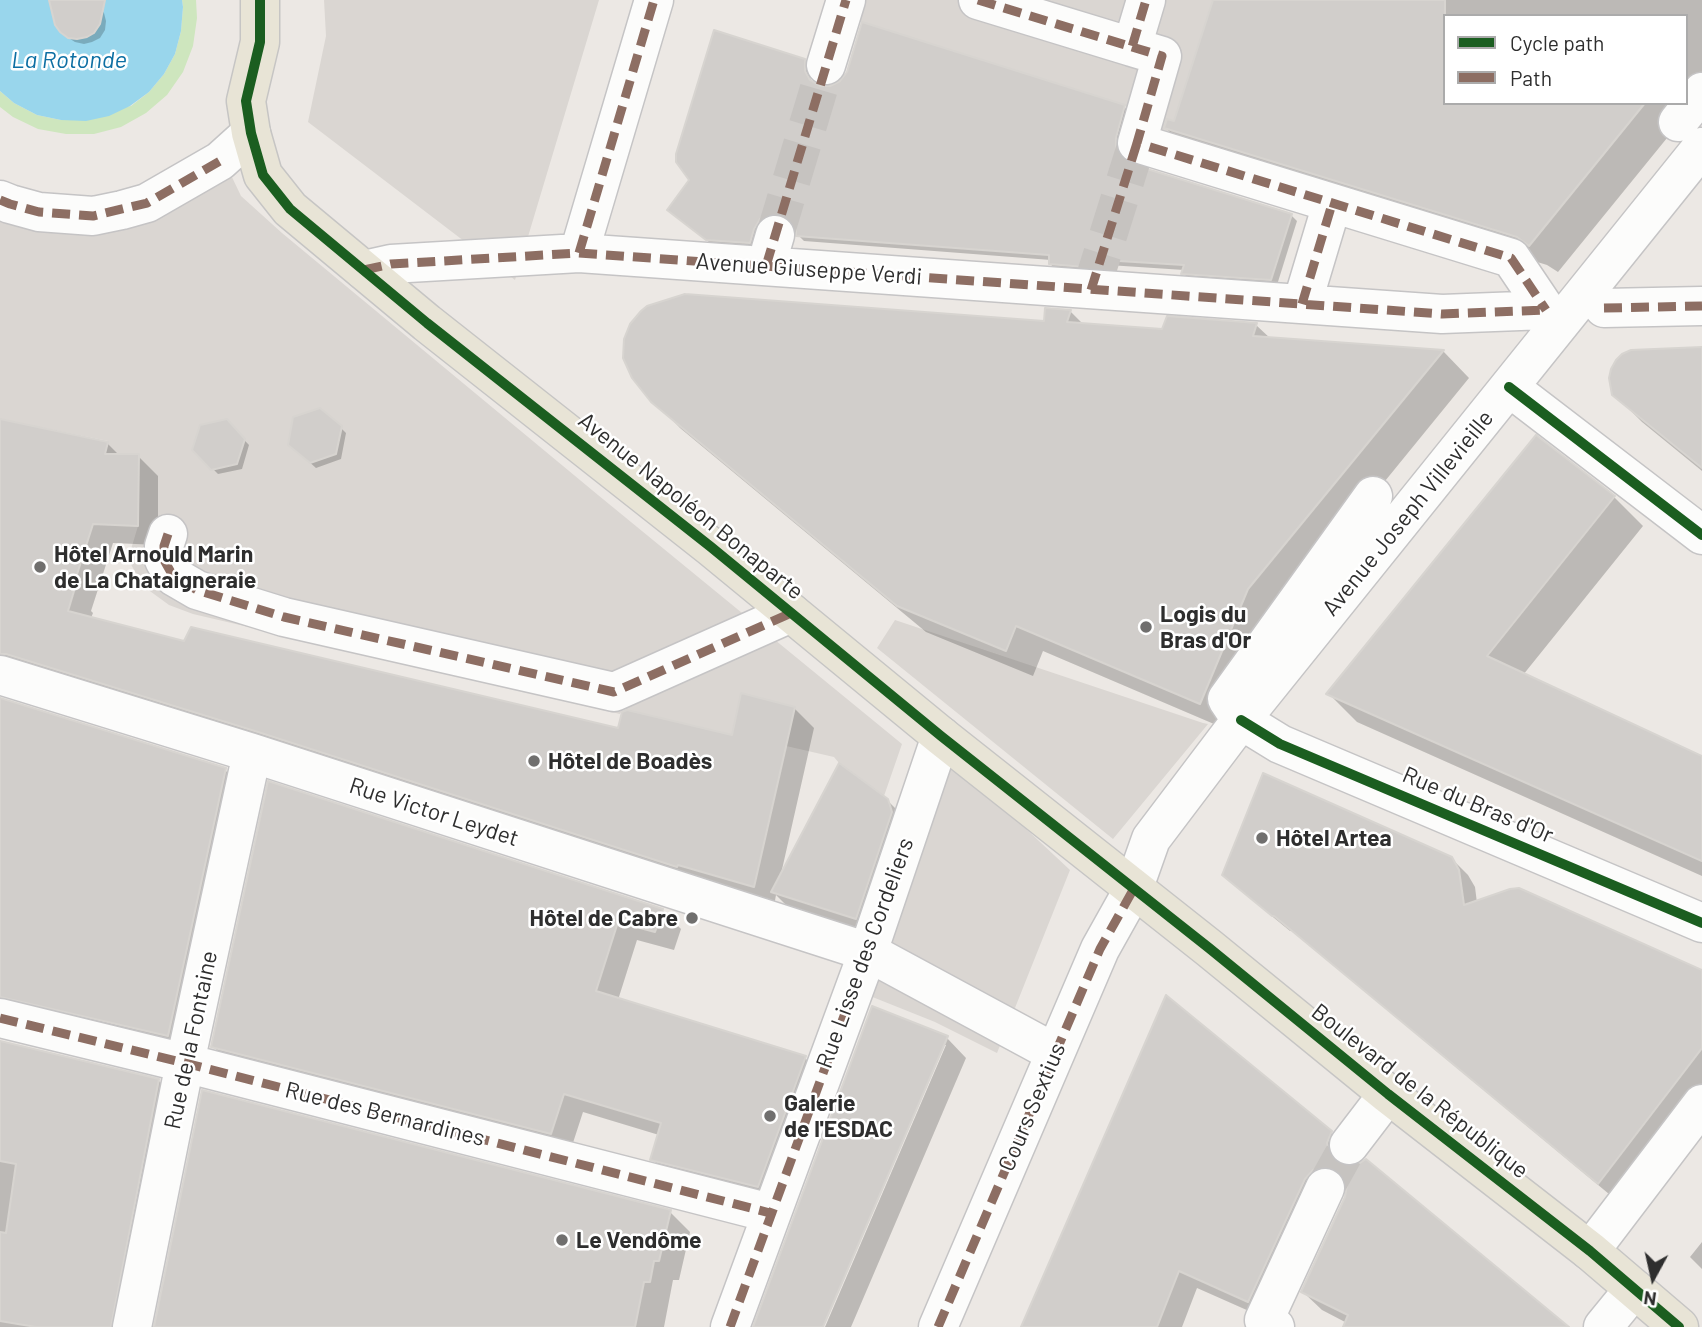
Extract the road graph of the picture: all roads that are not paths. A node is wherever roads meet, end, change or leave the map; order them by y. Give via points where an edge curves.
1 (260, 0) edge
2 (654, 0) edge
3 (846, 0) edge
4 (978, 0) edge
5 (1146, 0) edge
6 (1132, 47) junction
7 (825, 65) tunnel mouth
8 (1702, 92) edge
9 (251, 133) junction
10 (1690, 134) edge
11 (0, 200) edge
12 (1332, 204) junction
13 (579, 253) junction
14 (364, 270) junction
15 (1303, 304) junction
16 (1702, 306) edge
17 (1604, 309) dead end
18 (1509, 387) junction
19 (1373, 496) dead end
20 (168, 534) dead end
21 (1702, 534) edge
22 (790, 613) junction
23 (0, 676) edge
24 (1241, 720) junction
25 (941, 736) junction
26 (252, 753) junction
27 (1133, 890) junction
28 (1702, 923) edge
29 (861, 969) junction
30 (0, 1018) edge
31 (1055, 1053) junction
32 (185, 1063) junction
33 (1388, 1094) junction
34 (1702, 1104) edge
35 (1349, 1145) tunnel mouth
36 (1325, 1188) tunnel mouth
37 (770, 1213) junction
38 (1590, 1251) junction
39 (1634, 1289) junction
40 (132, 1327) edge
41 (730, 1327) edge
42 (938, 1327) edge
43 (1275, 1327) edge
44 (1603, 1327) edge
45 (1679, 1327) edge

1 - 9 main road, Avenue Napoléon Bonaparte via 260,42 246,101
2 - 13 street
3 - 7 street
4 - 6 street
5 - 6 street
6 - 12 street, Avenue Giuseppe Verdi via 1162,56 1137,143
8 - 10 street, Avenue Joseph Villevieille
9 - 11 street via 220,161 147,203 93,216 39,212
9 - 14 main road, Avenue Napoléon Bonaparte via 263,176 283,201
10 - 18 street, Avenue Joseph Villevieille
12 - 15 street
12 - 15 street, Avenue Giuseppe Verdi via 1511,258 1546,310 1442,314
13 - 14 street, Avenue Giuseppe Verdi via 391,264
13 - 15 street, Avenue Giuseppe Verdi via 770,251
14 - 22 main road, Avenue Napoléon Bonaparte
16 - 17 street
18 - 21 street
18 - 24 street, Avenue Joseph Villevieille
19 - 24 street via 1227,699
20 - 22 street via 164,560 173,576 197,590 284,617 614,692
22 - 25 main road, Avenue Napoléon Bonaparte
23 - 26 street, Rue Victor Leydet
24 - 27 street, Avenue Joseph Villevieille via 1151,839
24 - 28 street, Rue du Bras d'Or via 1280,744
25 - 27 main road, Avenue Napoléon Bonaparte
25 - 29 street, Rue Lisse des Cordeliers
26 - 29 street, Rue Victor Leydet
26 - 32 street, Rue de la Fontaine
27 - 31 street, Cours Sextius via 1100,950
27 - 33 main road, Boulevard de la République
29 - 31 street, Rue Victor Leydet
29 - 37 street, Rue Lisse des Cordeliers
30 - 32 street, Rue des Bernardines
31 - 42 street, Cours Sextius
32 - 37 street, Rue des Bernardines
32 - 40 street, Rue de la Fontaine
33 - 35 street
33 - 38 main road, Boulevard de la République
34 - 38 street
36 - 43 street via 1264,1320
37 - 41 street, Rue Lisse des Cordeliers
38 - 39 main road, Boulevard de la République
39 - 44 street
39 - 45 main road, Boulevard de la République

